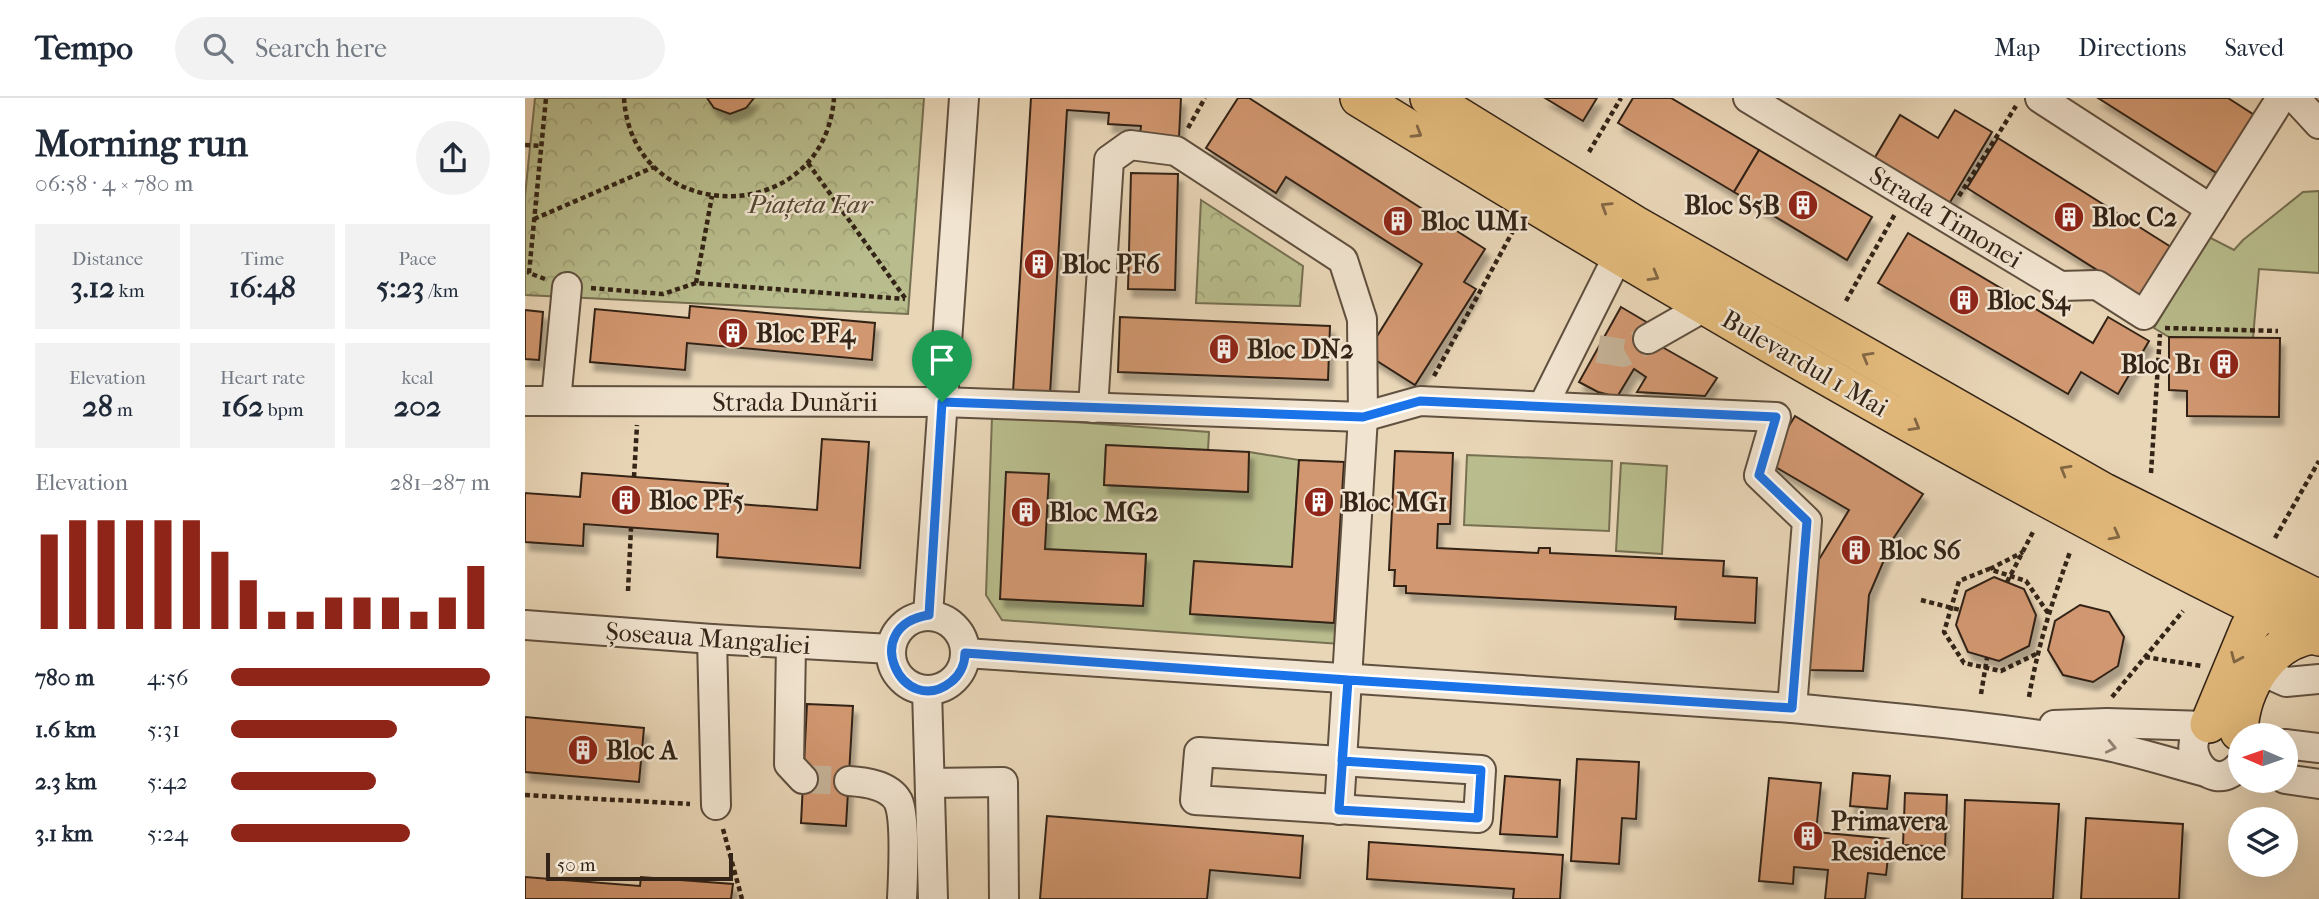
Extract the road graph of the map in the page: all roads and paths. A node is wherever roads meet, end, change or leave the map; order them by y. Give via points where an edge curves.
1 (546, 98) edge
2 (624, 98) edge
3 (834, 98) edge
4 (964, 98) edge
5 (1205, 98) edge
6 (1359, 98) edge
7 (1429, 98) edge
8 (1621, 98) edge
9 (1748, 98) edge
10 (2021, 98) edge
11 (2040, 98) edge
12 (2281, 98) edge
13 (2295, 98) edge
14 (2319, 124) edge
15 (525, 145) edge
16 (541, 146) junction
17 (1176, 150) junction
18 (1589, 152) dead end
19 (808, 163) junction
20 (654, 167) junction
21 (1906, 194) junction
22 (712, 197) junction
23 (2211, 209) junction
24 (1946, 218) junction
25 (534, 219) junction
26 (1513, 231) dead end
27 (1618, 256) junction
28 (696, 283) junction
29 (567, 286) junction
30 (1846, 302) dead end
31 (1706, 306) junction
32 (2278, 331) dead end
33 (1648, 339) tunnel mouth
34 (525, 401) edge
35 (556, 401) junction
36 (639, 401) junction
37 (1420, 401) junction
38 (942, 402) junction
39 (1543, 407) junction
40 (1093, 408) junction
41 (1363, 417) junction
42 (2319, 461) edge
43 (2151, 473) dead end
44 (634, 477) dead end
45 (631, 528) dead end
46 (2033, 532) dead end
47 (2276, 538) dead end
48 (2024, 552) junction
49 (2070, 552) dead end
50 (1989, 569) junction
51 (2011, 576) junction
52 (2007, 582) dead end
53 (628, 591) dead end
54 (2268, 593) junction
55 (2319, 599) edge
56 (1921, 600) dead end
57 (1951, 608) junction
58 (1960, 610) dead end
59 (2183, 611) dead end
60 (2048, 613) junction
61 (929, 615) junction
62 (525, 625) edge
63 (2317, 627) edge
64 (712, 639) junction
65 (791, 644) junction
66 (891, 649) junction
67 (965, 653) junction
68 (2036, 654) junction
69 (2145, 657) junction
70 (1987, 658) dead end
71 (1985, 667) junction
72 (2210, 667) dead end
73 (2259, 670) junction
74 (2319, 679) edge
75 (1348, 680) junction
76 (927, 690) junction
77 (1981, 694) dead end
78 (2029, 697) dead end
79 (2110, 700) dead end
80 (1792, 708) junction
81 (1996, 728) junction
82 (2298, 746) edge
83 (2319, 748) edge
84 (2227, 750) edge
85 (1342, 761) junction
86 (803, 779) dead end
87 (849, 781) tunnel mouth
88 (2298, 781) edge
89 (930, 783) junction
90 (2319, 784) edge
91 (525, 795) edge
92 (716, 805) junction
93 (1339, 810) junction
94 (742, 899) edge
95 (902, 899) edge
96 (933, 899) edge
97 (1004, 899) edge

1 - 16 path
2 - 20 path via 635,142
3 - 19 path via 824,140
4 - 38 street
5 - 17 path
6 -> 27 main road, Bulevardul 1 Mai
54 -> 7 main road, Bulevardul 1 Mai via 2104,492 1634,224
8 - 18 path
9 - 21 street, Strada Timonei
10 - 24 path
11 - 23 street
12 - 23 street, Strada Timonei
13 - 14 street
15 - 16 path
16 - 25 path
17 - 40 street via 1130,145 1109,160
17 - 41 street via 1343,260 1363,319
19 - 22 path via 780,185 747,196
19 - 28 path via 905,299
20 - 22 path via 681,186
20 - 25 path
21 - 24 street, Strada Timonei
21 - 30 path
22 - 28 path
23 - 24 street, Strada Timonei via 2144,315 2097,285 2060,286
25 - 29 path via 529,273
26 - 37 path
27 -> 31 main road, Bulevardul 1 Mai
27 - 39 street via 1587,344
28 - 29 path via 663,294
29 - 35 street
31 - 33 street
31 -> 54 main road, Bulevardul 1 Mai via 1931,435 2202,581
32 - 43 path via 2161,328
34 - 35 street, Strada Dunării
35 - 36 street, Strada Dunării
36 - 38 street, Strada Dunării
36 - 44 path
37 - 39 street, Strada Dunării
37 - 41 street, Strada Dunării
38 - 40 street, Strada Dunării
38 - 61 street
39 - 80 street, Strada Dunării via 1776,417 1759,475 1807,521
40 - 41 street, Strada Dunării
41 - 75 street
42 - 47 path
45 - 53 path
46 - 48 path
48 - 50 path
48 - 51 path
49 - 60 path
50 - 51 path
50 - 57 path via 1959,581
51 - 52 path
51 - 60 path via 2026,581
54 - 55 main road
54 - 63 main road
54 -> 84 main road via 2249,628
56 - 57 path
57 - 58 path
57 - 71 path via 1944,632 1964,663
59 - 69 path
60 - 68 path
61 - 66 street via 905,623
61 - 67 street via 951,623 960,633
62 - 64 street, Șoseaua Mangaliei
63 - 73 main road via 2291,640
64 - 65 street, Șoseaua Mangaliei
64 - 92 street
65 - 66 street, Șoseaua Mangaliei
65 - 86 street via 789,764
66 - 76 street via 901,678
67 - 75 street
67 - 76 street via 955,679
68 - 71 path via 2001,671
68 - 78 path
69 - 72 path
69 - 79 path
70 - 71 path
71 - 77 path
73 - 74 street via 2286,682
73 - 84 main road
75 - 80 street
75 - 85 street
76 - 89 street
80 - 81 street
81 -> 84 street via 2106,746
81 - 84 street via 2107,723
82 - 83 street
85 - 93 street
85 - 93 street via 1481,770 1478,818
85 - 93 street via 1199,752 1195,800
87 - 95 street via 889,791 899,802
88 - 90 street
89 - 96 street
89 - 97 street via 1003,782
91 - 92 path
92 - 94 path

